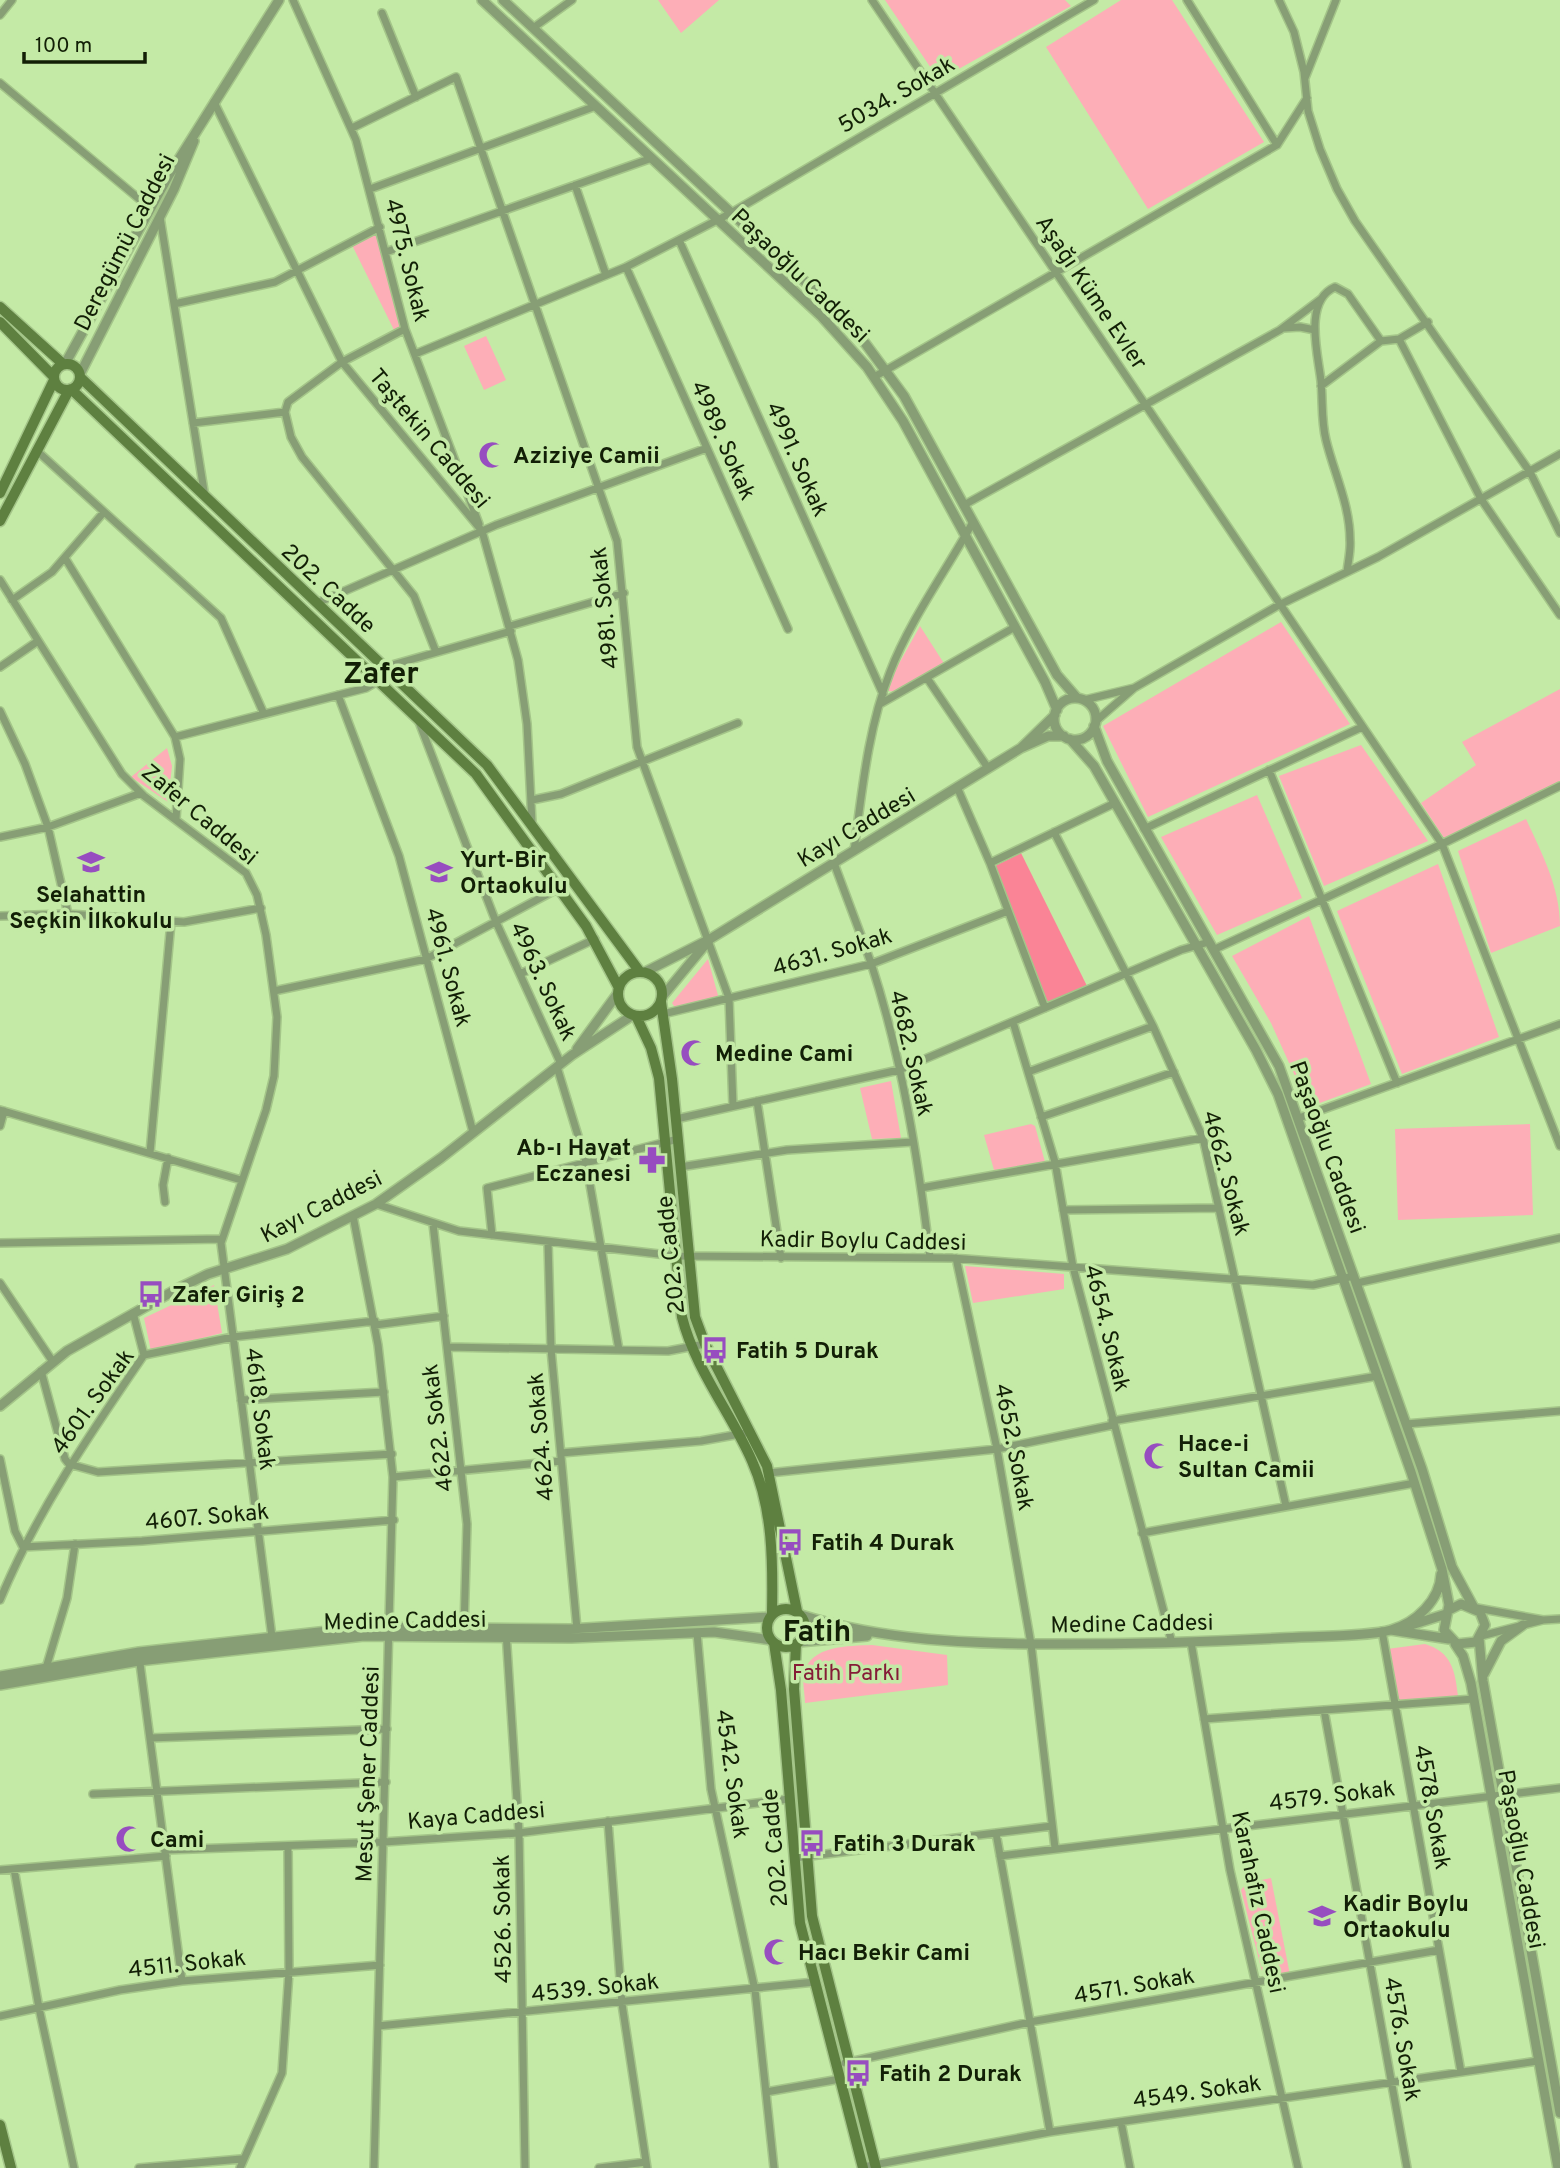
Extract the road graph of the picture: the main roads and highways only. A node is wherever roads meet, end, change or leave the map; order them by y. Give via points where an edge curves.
1 (0, 307) edge
2 (0, 322) edge
3 (64, 364) junction
4 (80, 376) junction
5 (54, 378) junction
6 (70, 390) junction
7 (0, 493) edge
8 (0, 521) edge
9 (642, 972) junction
10 (619, 990) junction
11 (662, 1000) junction
12 (634, 1015) junction
13 (799, 1613) junction
14 (771, 1615) junction
15 (772, 1642) junction
16 (797, 1643) junction
17 (0, 2125) edge
18 (876, 2166) edge
19 (11, 2168) edge
20 (863, 2168) edge

1 - 3 main road
2 - 5 main road
3 - 4 main road via 73,365
3 - 5 main road
4 - 6 main road
4 - 9 main road, 202. Cadde via 487,765
5 - 6 main road via 61,388
5 - 7 main road
6 - 8 main road
6 - 10 main road, 202. Cadde via 488,788 595,939
9 - 10 main road via 627,976
9 - 11 main road via 660,983
10 - 12 main road via 622,1006
11 - 12 main road via 652,1013
11 - 13 main road, 202. Cadde via 695,1317 769,1473
12 - 14 main road, 202. Cadde via 657,1069 682,1317 757,1475 772,1564
13 - 14 main road via 785,1608
13 - 16 main road via 805,1629
14 - 15 main road via 766,1626
15 - 16 main road via 787,1647
15 - 20 main road, 202. Cadde via 781,1690 800,1923
16 - 18 main road, 202. Cadde via 794,1689 812,1916
17 - 19 main road

